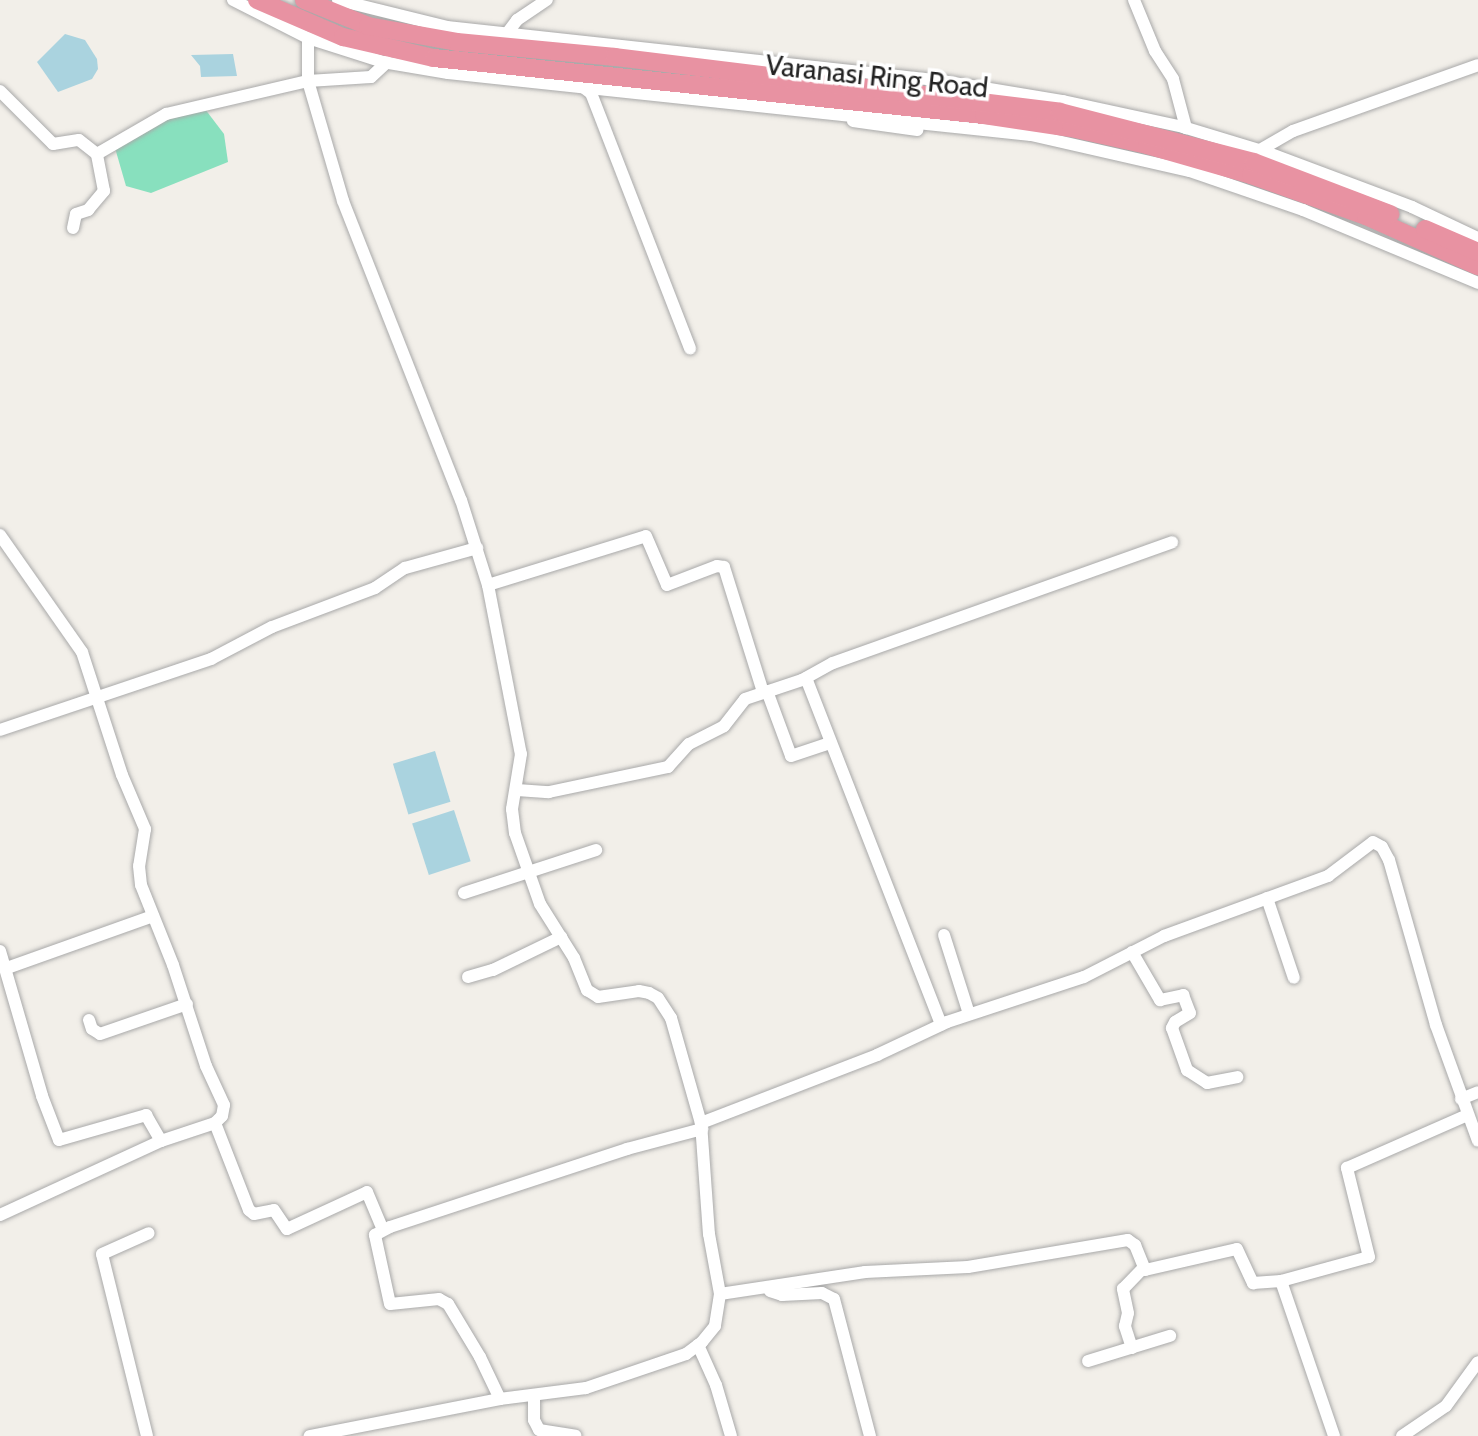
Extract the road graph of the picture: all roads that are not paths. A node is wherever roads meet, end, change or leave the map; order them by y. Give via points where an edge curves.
1 (233, 0) edge
2 (257, 0) edge
3 (304, 0) edge
4 (338, 0) edge
5 (547, 0) edge
6 (1134, 0) edge
7 (508, 32) junction
8 (308, 38) junction
9 (387, 62) junction
10 (1478, 65) edge
11 (308, 81) junction
12 (584, 88) junction
13 (0, 91) edge
14 (1186, 128) junction
15 (1260, 150) junction
16 (97, 154) junction
17 (73, 228) dead end
18 (1478, 238) edge
19 (1478, 252) edge
20 (1478, 266) edge
21 (1478, 283) edge
22 (690, 348) dead end
23 (0, 535) edge
24 (1172, 542) dead end
25 (477, 548) junction
26 (488, 585) junction
27 (806, 678) junction
28 (765, 692) junction
29 (95, 697) junction
30 (0, 730) edge
31 (830, 743) junction
32 (517, 790) junction
33 (596, 850) dead end
34 (528, 872) junction
35 (464, 893) dead end
36 (1267, 898) junction
37 (153, 916) junction
38 (944, 935) dead end
39 (561, 937) junction
40 (0, 951) edge
41 (1132, 952) junction
42 (7, 968) junction
43 (468, 977) dead end
44 (1294, 978) dead end
45 (187, 1004) junction
46 (969, 1014) junction
47 (89, 1020) dead end
48 (941, 1025) junction
49 (1237, 1077) dead end
50 (1478, 1092) edge
51 (1461, 1099) junction
52 (1467, 1115) junction
53 (215, 1123) junction
54 (701, 1126) junction
55 (161, 1141) junction
56 (1478, 1141) edge
57 (0, 1215) edge
58 (383, 1230) junction
59 (149, 1233) dead end
60 (1143, 1268) junction
61 (827, 1279) junction
62 (1281, 1281) junction
63 (766, 1289) junction
64 (720, 1294) junction
65 (826, 1294) junction
66 (1170, 1336) dead end
67 (698, 1345) junction
68 (1132, 1348) junction
69 (1088, 1361) dead end
70 (1478, 1362) edge
71 (534, 1395) junction
72 (500, 1399) junction
73 (147, 1436) edge
74 (310, 1436) edge
75 (576, 1436) edge
76 (731, 1436) edge
77 (870, 1436) edge
78 (1334, 1436) edge
79 (1402, 1436) edge

1 - 8 street
2 - 20 highway, Varanasi Ring Road via 343,37 434,58 1071,128 1251,175 1366,216
3 - 19 highway via 368,26 457,42 1060,112 1254,162 1365,202
4 - 7 street via 447,27
5 - 7 street
6 - 14 street via 1173,79
7 - 14 street via 997,90
8 - 9 street
8 - 11 street
9 - 11 street via 371,77
9 - 12 street
10 - 15 street via 1293,131
11 - 16 street via 166,114
11 - 25 street via 343,201
12 - 21 street via 1034,136 1190,171 1303,210
12 - 22 street via 591,93
13 - 16 street via 53,144 79,140
14 - 15 street
15 - 18 street via 1412,207
16 - 17 street via 104,191 88,210 76,214
23 - 29 street via 78,645
24 - 27 street via 833,663
25 - 26 street
25 - 29 street via 405,568 375,588 272,627 211,659
26 - 28 street via 642,535 648,538 667,585 721,565
26 - 32 street via 521,754
27 - 28 street
27 - 31 street
28 - 31 street via 791,756
28 - 32 street via 740,702 729,721 689,744 668,767 549,792
29 - 30 street
29 - 37 street via 145,829 139,877
31 - 48 street
32 - 34 street via 512,822
33 - 34 street
34 - 35 street
34 - 39 street
36 - 41 street
36 - 44 street
36 - 51 street via 1328,876 1366,845 1382,847
37 - 42 street
37 - 45 street
38 - 46 street
39 - 43 street
39 - 54 street via 592,995 639,991 666,1008
40 - 42 street
41 - 46 street via 1084,977
41 - 49 street via 1160,1000 1183,995 1190,1013 1172,1028 1187,1070 1207,1083
42 - 55 street via 59,1140 146,1115
45 - 47 street via 100,1034
45 - 53 street via 224,1105
46 - 48 street
48 - 54 street
50 - 51 street
51 - 52 street
52 - 56 street
52 - 62 street via 1347,1168 1369,1257
53 - 55 street
53 - 58 street via 251,1213 274,1210 287,1229 367,1192
54 - 58 street
54 - 64 street via 709,1234
55 - 57 street
58 - 72 street via 373,1240 390,1304 439,1299 448,1304
59 - 73 street via 102,1254
60 - 61 street via 1128,1240 968,1267
60 - 62 street via 1237,1249 1253,1283
60 - 68 street via 1123,1289
61 - 63 street
61 - 65 street
62 - 78 street
63 - 64 street
63 - 65 street via 782,1295
64 - 67 street via 715,1326
65 - 77 street via 836,1305
66 - 68 street
67 - 71 street via 686,1354 586,1388
67 - 76 street
68 - 69 street
70 - 79 street via 1446,1406
71 - 72 street
71 - 75 street via 539,1430
72 - 74 street

